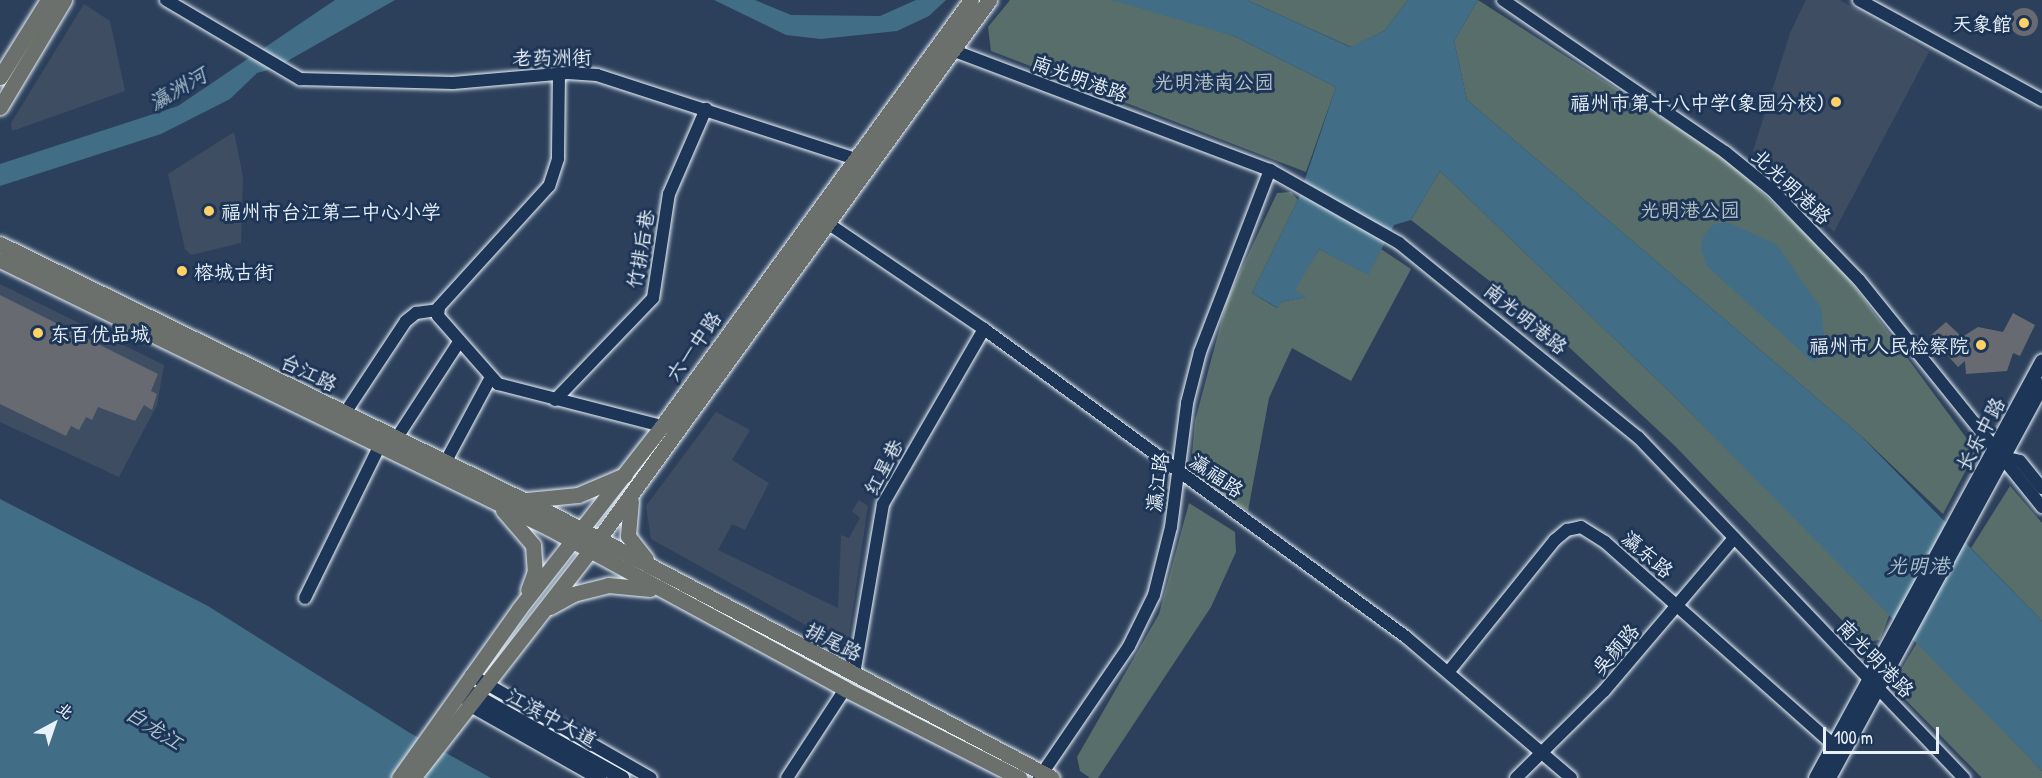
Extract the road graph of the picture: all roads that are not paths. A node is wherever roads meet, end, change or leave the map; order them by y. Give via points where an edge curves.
1 (48, 0) edge
2 (64, 0) edge
3 (166, 0) edge
4 (971, 0) edge
5 (989, 0) edge
6 (1503, 0) edge
7 (1859, 0) edge
8 (952, 50) junction
9 (560, 73) junction
10 (0, 77) edge
11 (2042, 100) edge
12 (0, 107) edge
13 (706, 109) junction
14 (855, 159) junction
15 (1270, 170) junction
16 (826, 222) junction
17 (0, 244) edge
18 (0, 260) edge
19 (440, 315) junction
20 (984, 329) junction
21 (459, 342) junction
22 (2042, 361) edge
23 (490, 379) junction
24 (2042, 385) edge
25 (555, 400) junction
26 (345, 413) junction
27 (662, 426) junction
28 (396, 439) junction
29 (379, 447) junction
30 (1999, 453) junction
31 (446, 461) junction
32 (1178, 472) junction
33 (625, 476) junction
34 (637, 487) junction
35 (2042, 488) edge
36 (516, 496) junction
37 (491, 499) junction
38 (2042, 507) edge
39 (577, 535) junction
40 (1734, 538) junction
41 (594, 545) junction
42 (670, 578) junction
43 (661, 591) junction
44 (305, 598) dead end
45 (1677, 606) junction
46 (519, 609) junction
47 (535, 622) junction
48 (1450, 670) junction
49 (471, 675) junction
50 (854, 675) junction
51 (489, 679) junction
52 (1873, 684) junction
53 (845, 689) junction
54 (469, 696) junction
55 (450, 719) junction
56 (1834, 745) junction
57 (1543, 752) junction
58 (1044, 776) edge
59 (399, 778) edge
60 (413, 778) edge
61 (600, 778) edge
62 (622, 778) edge
63 (651, 778) edge
64 (787, 778) edge
65 (1020, 778) edge
66 (1516, 778) edge
67 (1571, 778) edge
68 (1816, 778) edge
69 (1828, 778) edge
70 (1964, 778) edge

1 - 10 main road
2 - 12 main road
3 - 9 street, 老药洲街 via 275,68 300,79 453,83
4 - 14 main road, 六一中路
5 - 8 main road, 六一中路
6 - 30 street, 北光明港路 via 1725,152 1772,190 1859,280
7 - 11 street
8 - 15 street, 南光明港路
8 - 16 main road, 六一中路
9 - 13 street, 老药洲街 via 617,79
9 - 19 street via 558,159 549,186
13 - 14 street, 老药洲街
13 - 25 street, 竹排后巷 via 669,195 653,298
14 - 27 main road, 六一中路
15 - 32 street, 瀛江路 via 1205,331 1187,403
15 - 40 street, 南光明港路 via 1369,223 1438,272 1611,412
16 - 20 street, 瀛福路
16 - 34 main road, 六一中路
17 - 26 main road, 台江路
18 - 29 main road, 台江路
19 - 21 street
19 - 26 street via 416,313 406,321
20 - 32 street, 瀛福路
20 - 50 street, 红星巷 via 883,504
21 - 23 street
21 - 28 street
22 - 30 main road, 长乐中路
23 - 25 street
23 - 31 street
24 - 30 main road
25 - 27 street
26 - 28 main road, 台江路
27 - 33 main road, 六一中路
28 - 31 main road, 台江路
29 - 37 main road, 台江路
29 - 44 street
30 - 35 street, 北光明港路 via 2020,461
30 - 38 street, 北光明港路
30 - 52 main road
31 - 36 main road, 台江路
32 - 48 street, 瀛福路
32 - 58 street, 瀛江路 via 1166,548 1146,614 1130,646
33 - 36 main road via 561,498 540,501
33 - 39 main road, 六一中路
34 - 41 main road, 六一中路
34 - 42 main road via 627,518 630,541
36 - 39 main road, 台江路
37 - 39 main road, 台江路
37 - 46 main road via 533,545 535,571
39 - 41 main road, 排尾路
39 - 46 main road, 六一中路
40 - 45 street, 吴颜路
40 - 52 street, 南光明港路
41 - 42 main road, 排尾路
41 - 43 main road, 排尾路
41 - 47 main road, 六一中路
42 - 50 main road, 排尾路
43 - 47 main road via 618,585 594,588 555,602
43 - 53 main road, 排尾路
45 - 48 street, 瀛东路 via 1593,532 1574,527 1555,540
45 - 56 street, 瀛东路
45 - 57 street, 吴颜路 via 1604,692
46 - 49 main road, 六一中路
47 - 51 main road, 六一中路
48 - 57 street, 瀛福路
49 - 51 street
49 - 54 main road, 六一中路
50 - 58 main road, 排尾路
51 - 54 main road, 六一中路
51 - 63 street
52 - 56 main road
52 - 69 main road
52 - 70 street, 南光明港路
53 - 64 street
53 - 65 main road, 排尾路
54 - 55 main road
54 - 61 main road, 江滨中大道
54 - 62 main road, 江滨中大道
55 - 59 main road
55 - 60 main road
56 - 68 main road
57 - 66 street, 吴颜路
57 - 67 street, 瀛福路

